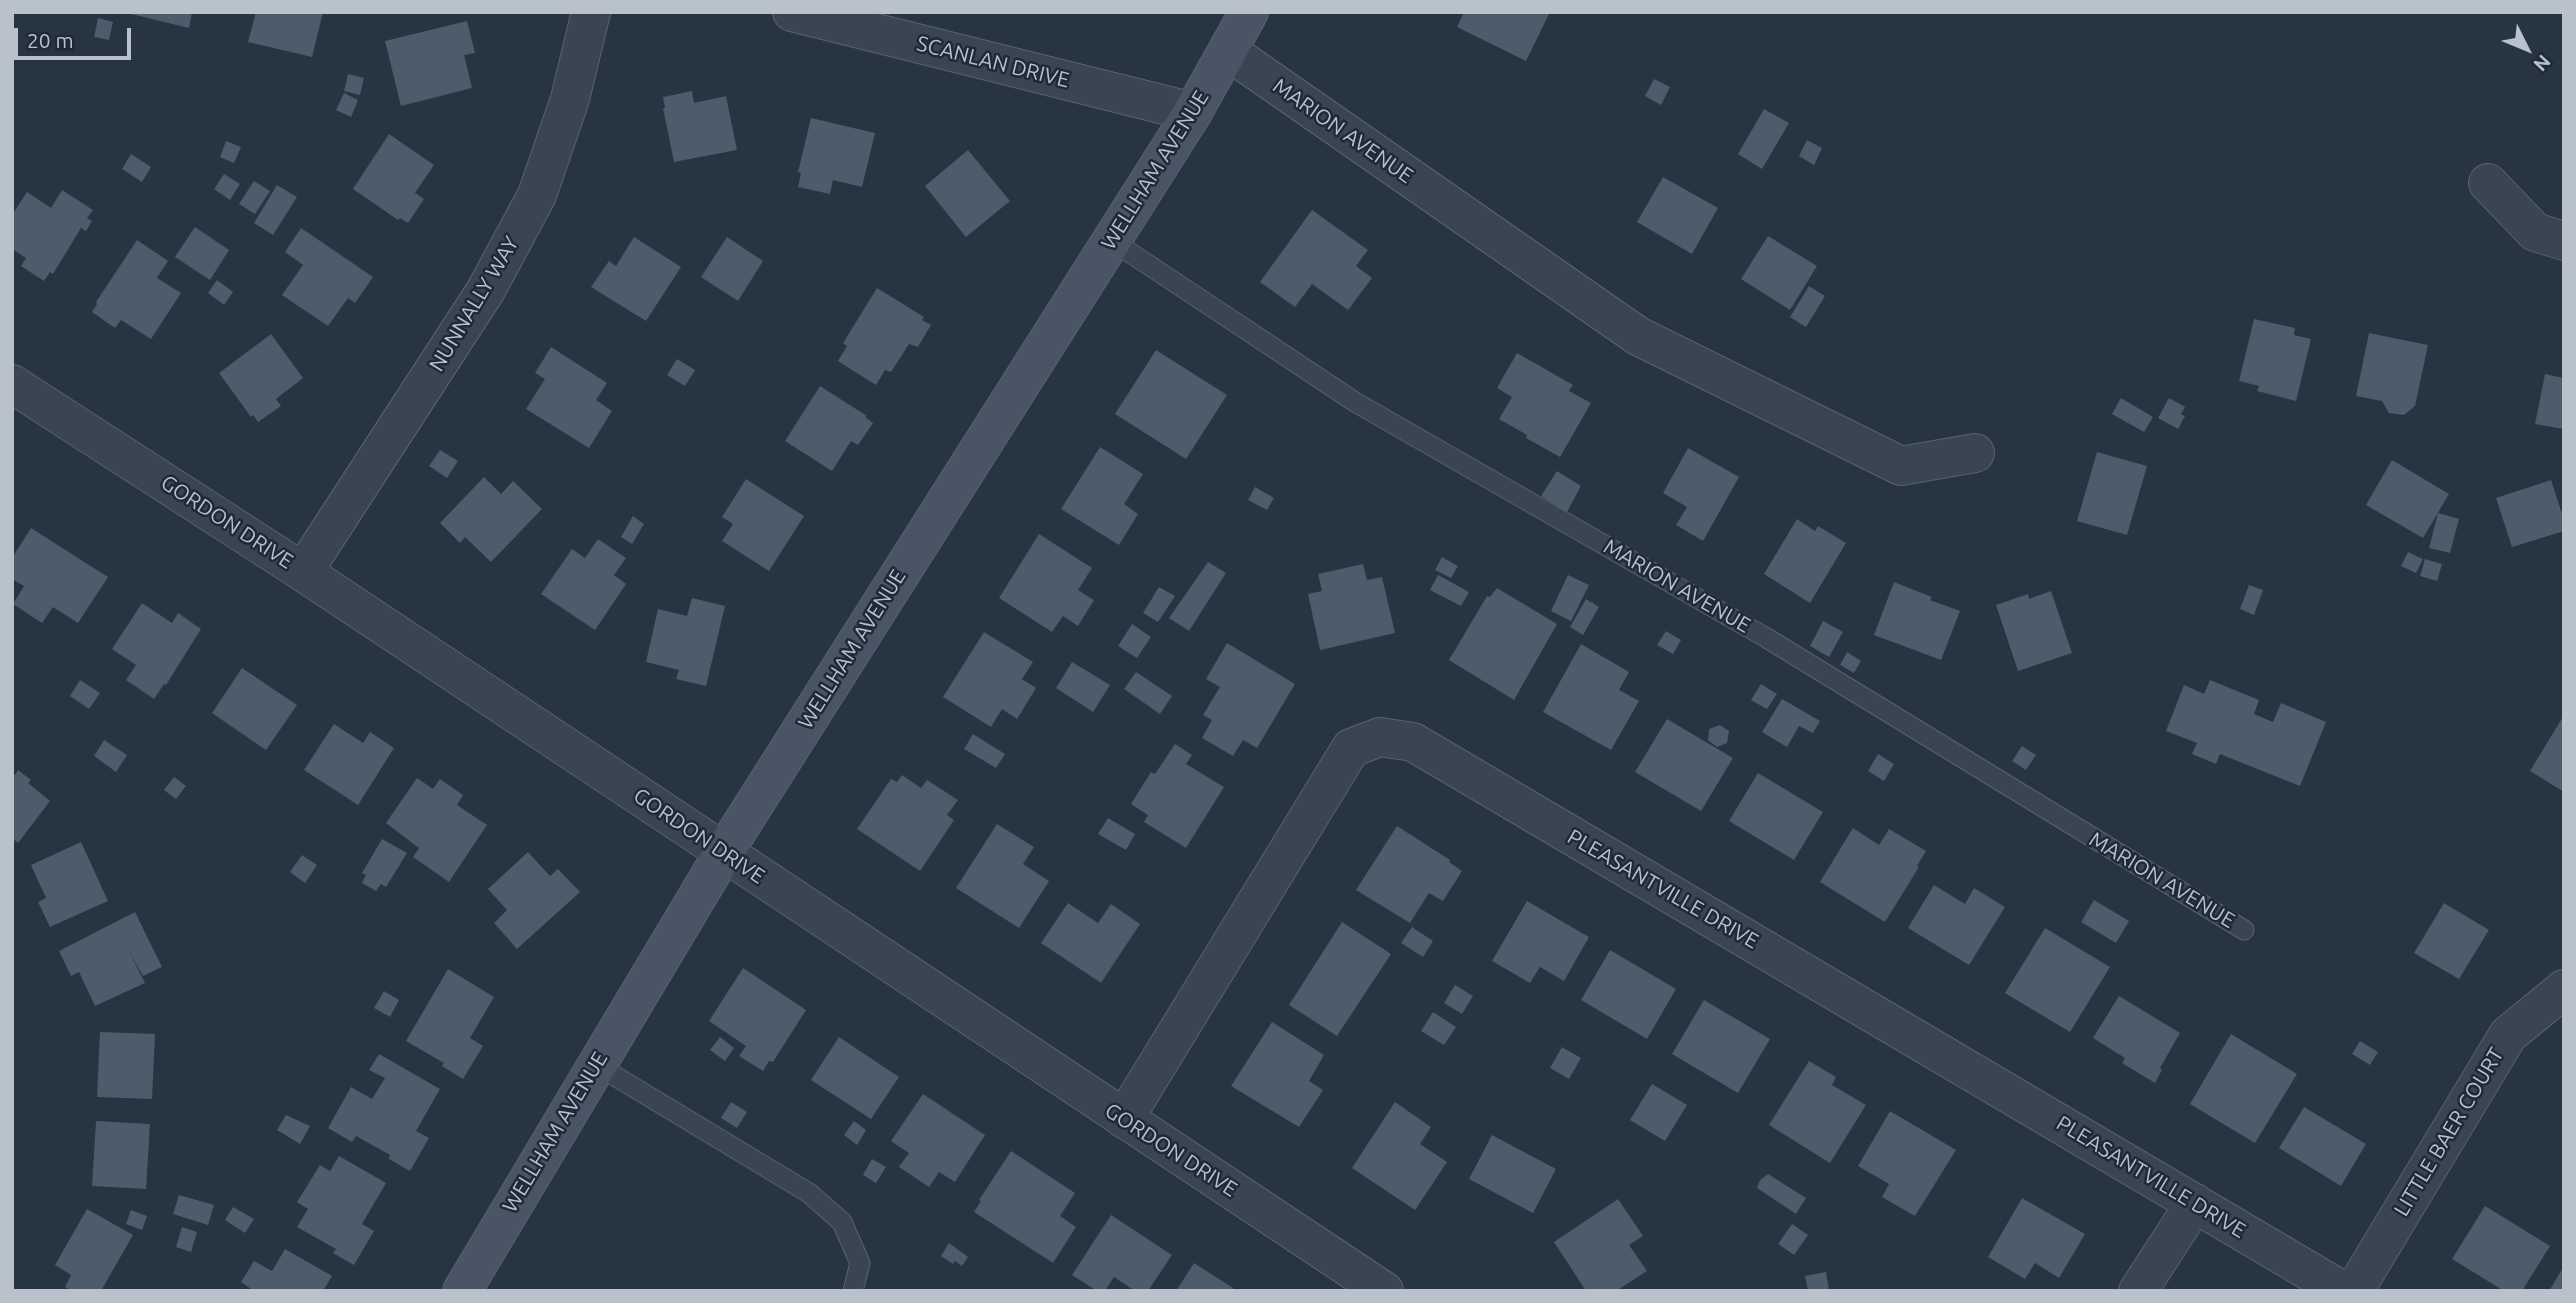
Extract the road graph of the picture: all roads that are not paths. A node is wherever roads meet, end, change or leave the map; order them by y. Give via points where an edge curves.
1 (591, 12) edge
2 (792, 12) edge
3 (1249, 12) edge
4 (1228, 51) junction
5 (1194, 112) junction
6 (2488, 183) dead end
7 (1111, 240) junction
8 (2564, 241) edge
9 (12, 384) edge
10 (1976, 453) dead end
11 (303, 572) junction
12 (724, 852) junction
13 (2244, 930) dead end
14 (2564, 989) edge
15 (596, 1064) junction
16 (1124, 1119) junction
17 (2195, 1203) junction
18 (462, 1291) edge
19 (853, 1291) edge
20 (1384, 1291) edge
21 (2138, 1291) edge
22 (2343, 1291) edge
23 (2354, 1291) edge

1 - 11 street, NUNNALLY WAY via 570,100 537,195 486,290
2 - 5 street, SCANLAN DRIVE
3 - 4 street, WELLHAM AVENUE
4 - 5 street, WELLHAM AVENUE
4 - 10 street, MARION AVENUE via 1638,336 1901,466
5 - 7 street, WELLHAM AVENUE
6 - 8 street via 2535,232
7 - 12 street, WELLHAM AVENUE
7 - 13 lane, MARION AVENUE via 1355,402 1765,637
9 - 11 street, GORDON DRIVE
11 - 12 street, GORDON DRIVE
12 - 15 street, WELLHAM AVENUE
12 - 16 street, GORDON DRIVE
14 - 23 street, LITTLE BAER COURT via 2508,1035
15 - 18 street, WELLHAM AVENUE
15 - 19 lane via 818,1200 842,1222 860,1263
16 - 17 street, PLEASANTVILLE DRIVE via 1351,748 1380,737 1413,742
16 - 20 street, GORDON DRIVE
17 - 21 street
17 - 22 street, PLEASANTVILLE DRIVE

